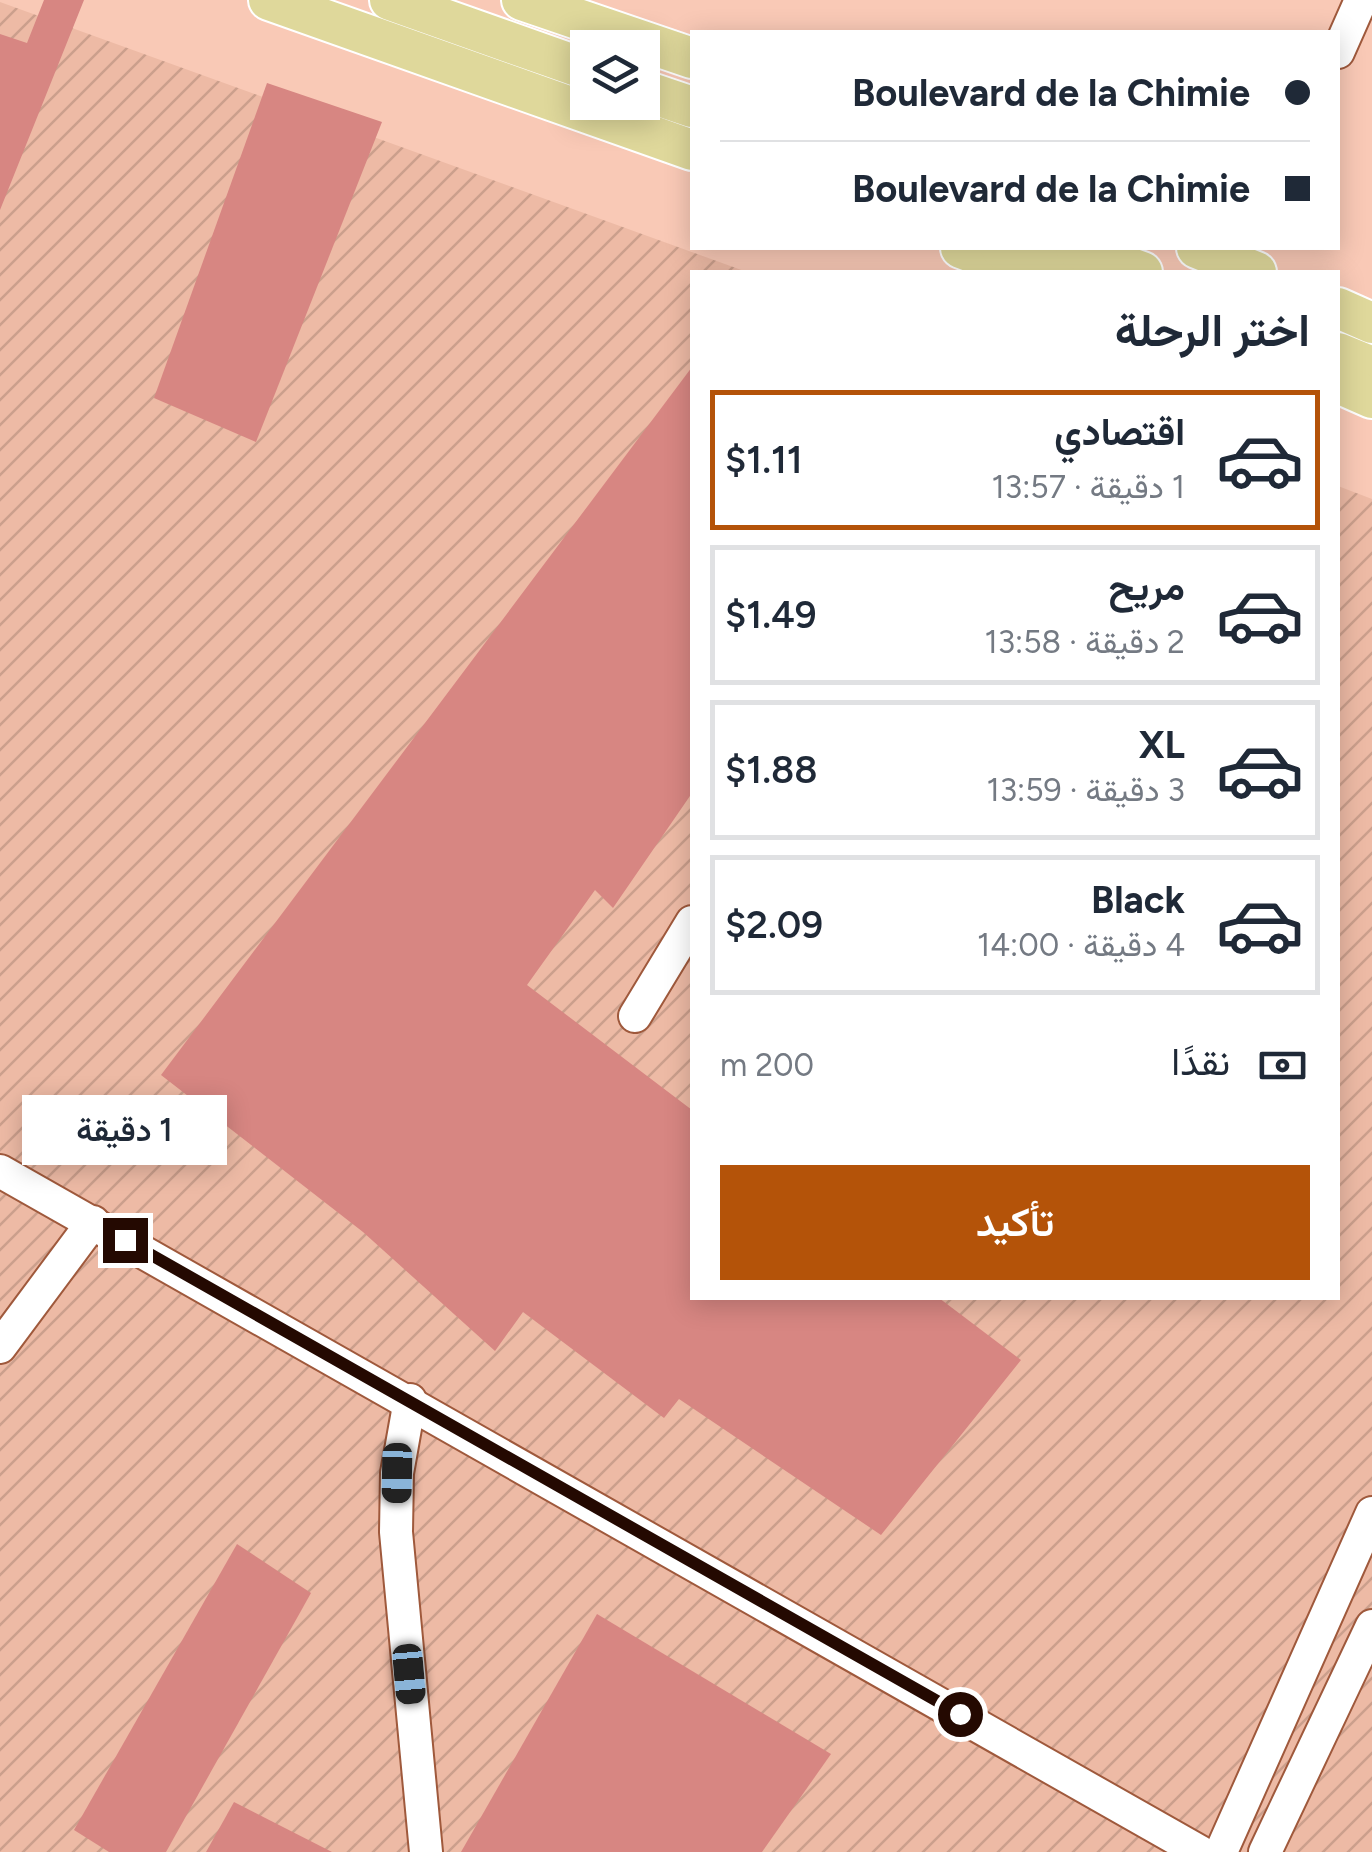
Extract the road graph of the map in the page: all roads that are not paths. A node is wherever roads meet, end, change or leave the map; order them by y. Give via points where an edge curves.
1 (269, 0) edge
2 (303, 0) edge
3 (390, 0) edge
4 (522, 0) edge
5 (1361, 0) edge
6 (1340, 47) edge
7 (690, 57) edge
8 (570, 64) edge
9 (570, 93) edge
10 (660, 96) edge
11 (690, 107) edge
12 (649, 120) edge
13 (690, 134) edge
14 (690, 149) edge
15 (965, 250) edge
16 (1006, 250) edge
17 (1082, 250) edge
18 (1204, 250) edge
19 (1246, 264) edge
20 (1020, 270) edge
21 (1061, 270) edge
22 (1136, 270) edge
23 (1340, 309) edge
24 (1372, 322) edge
25 (1340, 353) edge
26 (1372, 366) edge
27 (1340, 383) edge
28 (1372, 398) edge
29 (1340, 402) edge
30 (1372, 416) edge
31 (690, 925) edge
32 (635, 1016) dead end
33 (0, 1171) edge
34 (93, 1222) junction
35 (0, 1347) edge
36 (410, 1400) junction
37 (1372, 1514) edge
38 (1372, 1626) edge
39 (426, 1852) edge
40 (1200, 1852) edge
41 (1220, 1852) edge
42 (1265, 1852) edge

1 - 14 main road
2 - 9 main road
3 - 8 main road
4 - 7 main road
5 - 6 street
10 - 11 main road
12 - 13 main road
15 - 20 main road
16 - 21 main road
17 - 22 main road
18 - 19 main road
23 - 24 main road
25 - 26 main road
27 - 28 main road
29 - 30 main road
31 - 32 street
33 - 34 street
34 - 35 street
34 - 36 street
36 - 39 street via 397,1473 396,1532
36 - 40 street
37 - 41 street
38 - 42 street

